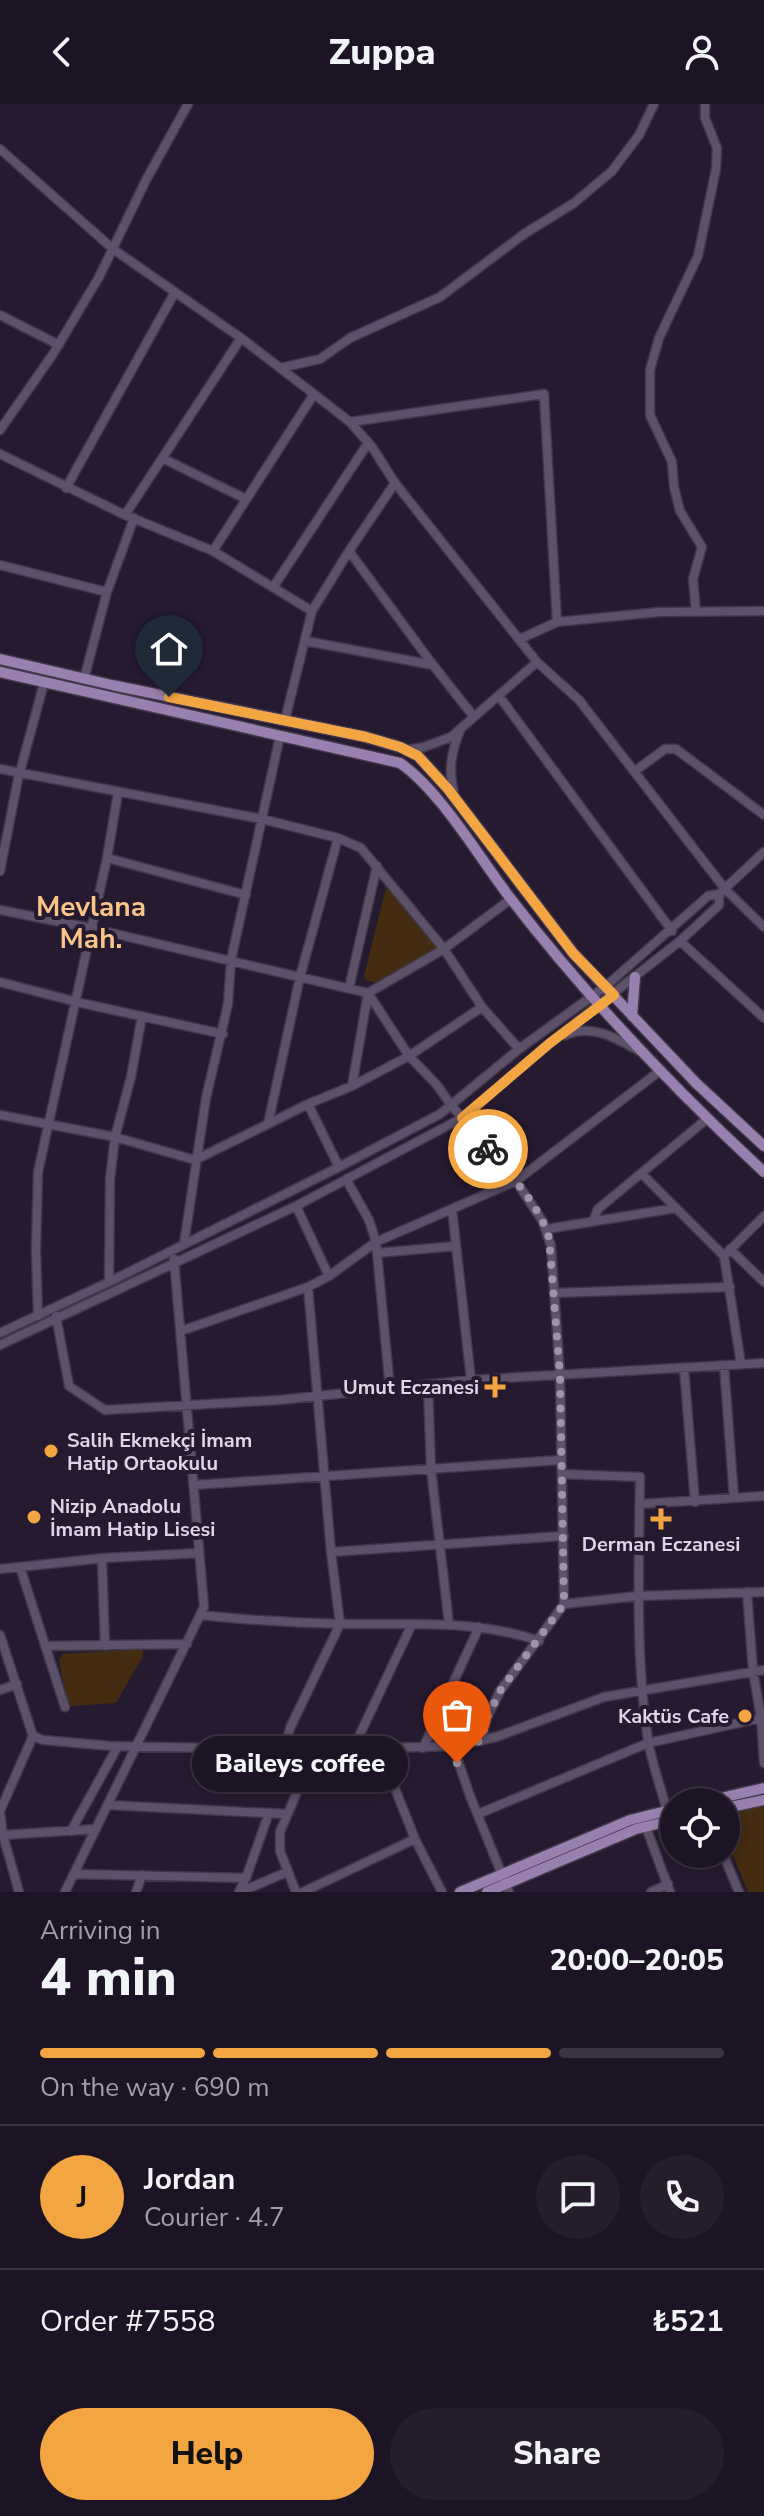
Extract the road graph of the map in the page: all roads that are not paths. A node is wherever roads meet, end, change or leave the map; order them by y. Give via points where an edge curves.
1 (188, 104) edge
2 (654, 104) edge
3 (705, 104) edge
4 (0, 149) edge
5 (113, 249) junction
6 (175, 292) junction
7 (0, 315) edge
8 (241, 338) junction
9 (59, 345) junction
10 (280, 368) junction
11 (314, 394) junction
12 (350, 422) junction
13 (0, 430) edge
14 (368, 443) junction
15 (0, 454) edge
16 (162, 458) junction
17 (395, 483) junction
18 (66, 488) junction
19 (246, 499) junction
20 (130, 517) junction
21 (213, 551) junction
22 (349, 551) junction
23 (0, 565) edge
24 (274, 586) junction
25 (107, 592) junction
26 (312, 611) junction
27 (764, 611) edge
28 (696, 612) junction
29 (557, 622) junction
30 (520, 639) junction
31 (306, 641) junction
32 (0, 659) edge
33 (537, 662) junction
34 (433, 665) junction
35 (0, 672) edge
36 (84, 679) junction
37 (44, 683) junction
38 (499, 696) junction
39 (474, 717) junction
40 (285, 720) junction
41 (460, 729) junction
42 (280, 736) junction
43 (407, 750) junction
44 (0, 769) edge
45 (635, 771) junction
46 (21, 774) junction
47 (118, 793) junction
48 (454, 797) junction
49 (764, 815) edge
50 (262, 819) junction
51 (338, 838) junction
52 (764, 852) edge
53 (107, 858) junction
54 (377, 866) junction
55 (0, 871) edge
56 (722, 892) junction
57 (246, 895) junction
58 (511, 899) junction
59 (0, 910) edge
60 (764, 927) edge
61 (90, 928) junction
62 (672, 931) junction
63 (680, 941) junction
64 (444, 949) junction
65 (231, 960) junction
66 (300, 977) junction
67 (635, 977) junction
68 (0, 982) edge
69 (349, 988) junction
70 (610, 990) junction
71 (368, 993) junction
72 (75, 1001) junction
73 (595, 1001) junction
74 (482, 1007) junction
75 (142, 1016) junction
76 (632, 1016) junction
77 (764, 1018) edge
78 (223, 1034) junction
79 (550, 1043) junction
80 (519, 1049) junction
81 (647, 1055) junction
82 (409, 1056) junction
83 (661, 1070) junction
84 (352, 1086) junction
85 (308, 1104) junction
86 (451, 1105) junction
87 (0, 1115) edge
88 (462, 1118) junction
89 (708, 1118) junction
90 (268, 1124) junction
91 (47, 1126) junction
92 (115, 1137) junction
93 (764, 1146) edge
94 (195, 1160) junction
95 (339, 1167) junction
96 (764, 1172) edge
97 (642, 1174) junction
98 (346, 1179) junction
99 (516, 1181) junction
100 (296, 1206) junction
101 (676, 1208) junction
102 (452, 1209) junction
103 (764, 1216) edge
104 (593, 1221) junction
105 (547, 1229) junction
106 (376, 1242) junction
107 (184, 1244) junction
108 (456, 1246) junction
109 (173, 1250) junction
110 (377, 1253) junction
111 (727, 1253) junction
112 (174, 1261) junction
113 (329, 1276) junction
114 (109, 1282) junction
115 (764, 1282) edge
116 (308, 1287) junction
117 (730, 1287) junction
118 (554, 1293) junction
119 (54, 1308) junction
120 (38, 1316) junction
121 (56, 1318) junction
122 (181, 1331) junction
123 (0, 1333) edge
124 (0, 1345) edge
125 (764, 1363) edge
126 (741, 1364) junction
127 (724, 1365) junction
128 (684, 1368) junction
129 (560, 1375) junction
130 (471, 1380) junction
131 (428, 1385) junction
132 (390, 1389) junction
133 (318, 1396) junction
134 (187, 1404) junction
135 (561, 1460) junction
136 (431, 1469) junction
137 (562, 1474) junction
138 (324, 1476) junction
139 (194, 1485) junction
140 (764, 1496) edge
141 (734, 1498) junction
142 (695, 1502) junction
143 (640, 1504) junction
144 (564, 1536) junction
145 (439, 1543) junction
146 (331, 1552) junction
147 (199, 1553) junction
148 (102, 1560) junction
149 (20, 1567) junction
150 (0, 1569) edge
151 (747, 1592) junction
152 (764, 1592) edge
153 (638, 1596) junction
154 (564, 1604) junction
155 (200, 1615) junction
156 (340, 1624) junction
157 (412, 1624) junction
158 (449, 1624) junction
159 (479, 1627) junction
160 (0, 1635) edge
161 (539, 1641) junction
162 (187, 1644) junction
163 (45, 1646) junction
164 (105, 1646) junction
165 (764, 1670) edge
166 (753, 1671) junction
167 (17, 1684) junction
168 (0, 1690) edge
169 (643, 1690) junction
170 (65, 1707) dead end
171 (761, 1718) junction
172 (33, 1736) junction
173 (481, 1741) junction
174 (648, 1743) junction
175 (118, 1746) junction
176 (453, 1746) junction
177 (137, 1747) junction
178 (285, 1748) junction
179 (379, 1748) junction
180 (423, 1748) junction
181 (353, 1749) junction
182 (315, 1750) junction
183 (763, 1750) edge
184 (764, 1763) edge
185 (663, 1788) edge
186 (764, 1788) edge
187 (740, 1794) edge
188 (764, 1800) edge
189 (108, 1805) junction
190 (740, 1805) edge
191 (0, 1812) edge
192 (269, 1813) junction
193 (287, 1814) junction
194 (478, 1814) junction
195 (660, 1818) edge
196 (660, 1818) edge
197 (638, 1826) junction
198 (96, 1829) junction
199 (71, 1831) junction
200 (3, 1835) junction
201 (415, 1839) junction
202 (729, 1868) edge
203 (287, 1872) junction
204 (74, 1874) junction
205 (142, 1875) junction
206 (246, 1878) junction
207 (506, 1883) edge
208 (669, 1888) edge
209 (19, 1892) edge
210 (65, 1892) edge
211 (136, 1892) edge
212 (239, 1892) edge
213 (296, 1892) edge
214 (303, 1892) edge
215 (442, 1892) edge
216 (460, 1892) edge
217 (487, 1892) edge
218 (651, 1892) edge
219 (739, 1892) edge

1 - 5 street
2 - 10 street via 612,171 574,203 440,297 350,338 320,359
3 - 28 street via 717,148 716,169 698,256 659,338 650,370 650,415 672,462 680,511 702,547 693,579
4 - 5 street
5 - 6 street
5 - 9 street
6 - 8 street
6 - 18 street
7 - 9 street
8 - 10 street
8 - 16 street
9 - 13 street
10 - 11 street
11 - 12 street
11 - 19 street
12 - 14 street
12 - 29 street via 544,394
14 - 17 street
14 - 24 street
15 - 18 street
16 - 19 street
16 - 20 street
17 - 22 street
17 - 30 street
18 - 20 street
19 - 21 street
20 - 21 street
20 - 25 street
21 - 24 street
22 - 26 street
22 - 34 street
23 - 25 street
24 - 26 street
25 - 36 street
26 - 31 street
27 - 28 street
28 - 29 street
29 - 30 street
30 - 33 street
31 - 34 street
31 - 40 street
32 - 36 main road
33 - 38 street
33 - 45 street via 579,700
34 - 39 street
35 - 37 main road
36 - 40 main road
37 - 42 main road
37 - 46 street
38 - 39 street
38 - 62 street
39 - 41 street
40 - 43 main road
41 - 43 street via 440,742
41 - 48 street via 450,758
42 - 50 street
42 - 58 main road via 385,758 413,772
43 - 48 main road
44 - 46 street
45 - 49 street via 665,749 676,749
45 - 56 street
46 - 47 street
46 - 55 street
47 - 50 street
47 - 53 street
48 - 70 main road via 573,953
50 - 51 street
50 - 57 street
51 - 54 street via 361,848
51 - 66 street
52 - 56 street
53 - 57 street
53 - 61 street
54 - 64 street
54 - 69 street
56 - 60 street
56 - 62 street via 708,896
56 - 63 street via 719,905
57 - 65 street
58 - 64 street
58 - 73 main road
59 - 61 street
61 - 65 street
61 - 72 street
62 - 70 street
63 - 67 street
63 - 77 street
64 - 71 street
64 - 74 street
65 - 66 street
65 - 78 street
66 - 69 street
66 - 90 street
67 - 70 street
67 - 76 main road
68 - 72 street
69 - 71 street
70 - 73 street
70 - 76 main road
71 - 82 street
71 - 84 street
72 - 75 street
72 - 91 street
73 - 79 street
73 - 80 street
73 - 81 main road
74 - 80 street
74 - 82 street
75 - 78 street
75 - 92 street
76 - 93 main road
78 - 94 street
79 - 81 street via 573,1032 595,1032
79 - 88 street
80 - 86 street
81 - 83 main road
82 - 84 street
82 - 86 street
83 - 89 main road
83 - 99 street
84 - 85 street
85 - 90 street
85 - 95 street
86 - 88 street
86 - 95 street
87 - 91 street
88 - 98 street
88 - 99 street
89 - 96 main road
89 - 97 street
90 - 94 street
91 - 92 street
91 - 120 street via 38,1172
92 - 94 street
92 - 114 street
94 - 107 street
95 - 107 street
97 - 101 street
97 - 104 street via 598,1209
98 - 100 street
98 - 106 street
99 - 102 street
99 - 105 street
100 - 112 street
100 - 113 street
101 - 104 street
101 - 111 street
102 - 106 street
102 - 108 street
103 - 111 street
104 - 105 street
105 - 118 street
106 - 110 street
106 - 113 street
107 - 109 street
108 - 110 street
108 - 130 street
109 - 112 street
109 - 114 street
110 - 132 street
111 - 115 street
111 - 117 street
112 - 121 street
112 - 122 street
113 - 116 street
114 - 119 street
116 - 122 street
116 - 133 street
117 - 118 street
117 - 126 street
118 - 129 street
119 - 120 street
119 - 121 street
120 - 123 street
121 - 124 street
121 - 134 street via 69,1386 105,1410
122 - 134 street
125 - 126 street
126 - 127 street
127 - 128 street
127 - 141 street
128 - 129 street
128 - 142 street
129 - 130 street
129 - 135 street
130 - 131 street
131 - 132 street
131 - 136 street
132 - 133 street
133 - 134 street
133 - 138 street
134 - 139 street
135 - 136 street
135 - 137 street
136 - 138 street
136 - 145 street
137 - 143 street via 640,1477
137 - 144 street
138 - 139 street
138 - 146 street
139 - 147 street
140 - 141 street
141 - 142 street
142 - 143 street
143 - 153 street
144 - 145 street
144 - 154 street
145 - 146 street
145 - 158 street
146 - 156 street
147 - 148 street
147 - 155 street via 204,1592
148 - 149 street
148 - 164 street
149 - 150 street
149 - 163 street
151 - 152 street
151 - 153 street
151 - 166 street
153 - 154 street
153 - 169 street
154 - 161 street
155 - 156 street
155 - 162 street
156 - 157 street
156 - 178 street
157 - 158 street
157 - 181 street
158 - 159 street
159 - 161 street
159 - 180 street
160 - 167 street
161 - 173 street via 500,1691
162 - 164 street
162 - 177 street
163 - 164 street
163 - 170 street
165 - 166 street
166 - 169 street
166 - 171 street
167 - 168 street
167 - 172 street
169 - 173 street via 595,1699
169 - 174 street
171 - 174 street
171 - 183 street
172 - 175 street
172 - 191 street
173 - 176 street
174 - 185 street
174 - 194 street
175 - 177 street
175 - 199 street
176 - 180 street
176 - 194 street
177 - 178 street
177 - 189 street
178 - 182 street
179 - 180 street
179 - 181 street
179 - 201 street
181 - 182 street
182 - 193 street
183 - 184 street
186 - 187 main road
188 - 190 main road
189 - 192 street
189 - 198 street
191 - 200 street
192 - 193 street
192 - 206 street
193 - 203 street via 280,1842
194 - 207 street
195 - 197 main road
196 - 197 main road
197 - 207 main road
197 - 208 street
198 - 199 street
198 - 204 street
199 - 200 street
200 - 209 street
201 - 214 street
201 - 215 street
202 - 219 street
203 - 212 street
203 - 213 street
204 - 205 street
204 - 210 street
205 - 206 street
205 - 211 street
206 - 212 street
207 - 216 main road
207 - 217 main road
208 - 218 street

